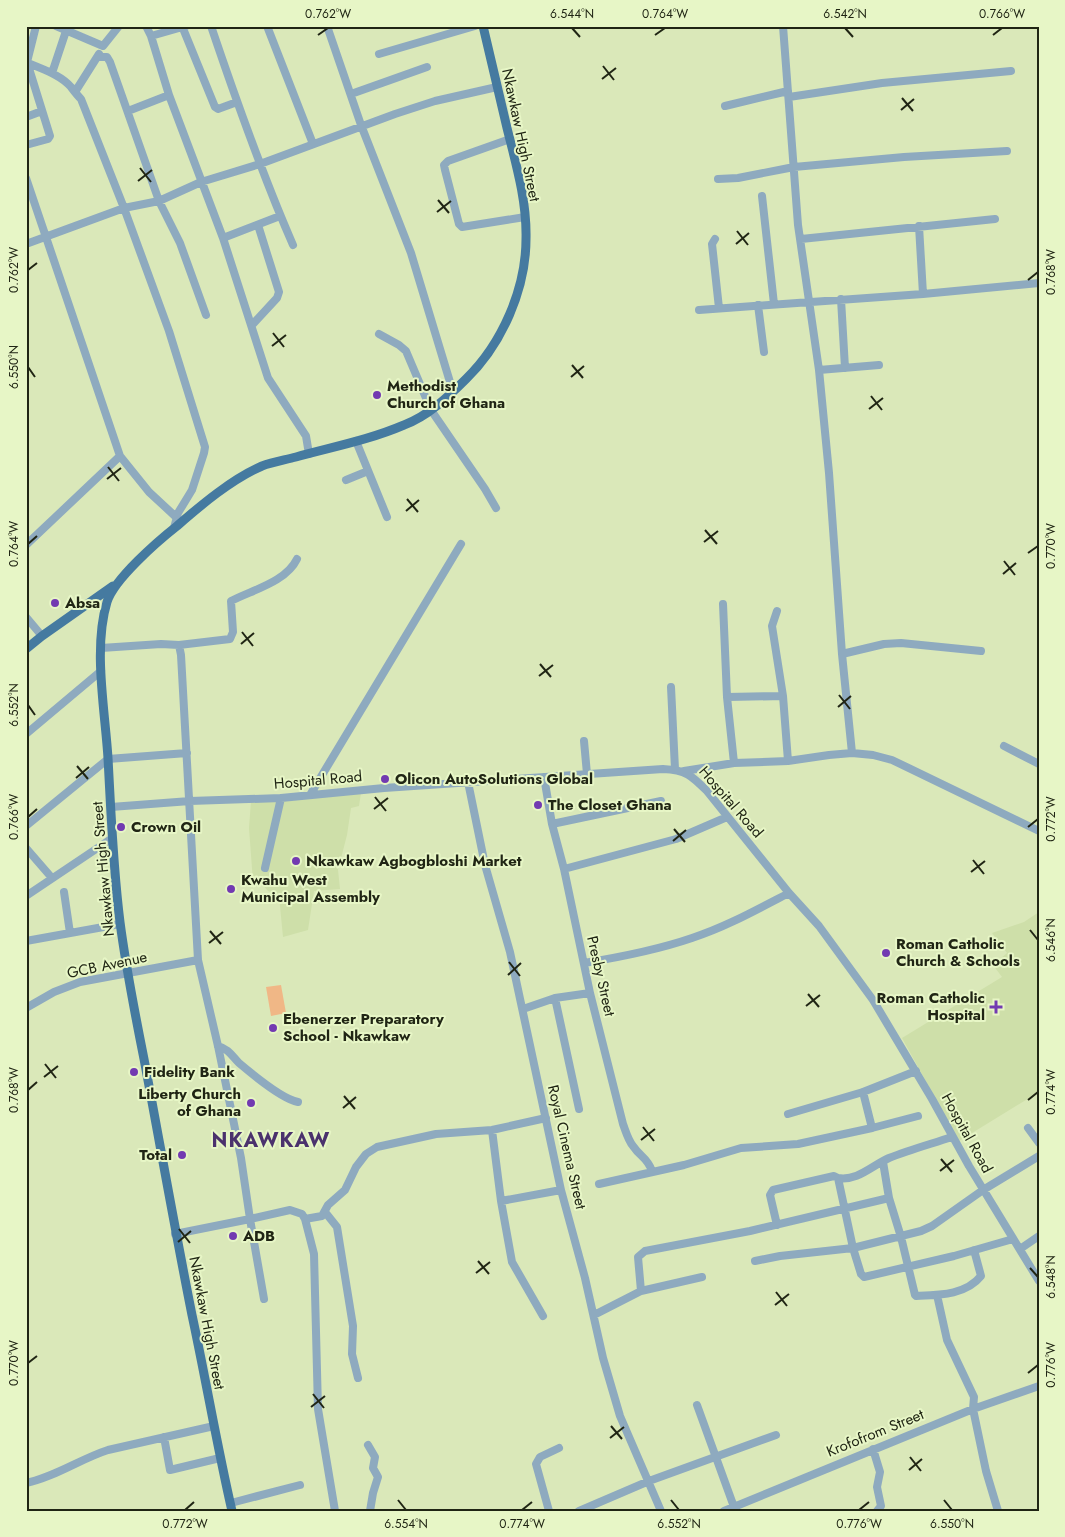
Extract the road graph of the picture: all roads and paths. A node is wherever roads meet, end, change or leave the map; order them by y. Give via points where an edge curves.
1 (36, 26) edge
2 (56, 26) edge
3 (119, 26) edge
4 (146, 26) edge
5 (211, 26) edge
6 (267, 26) edge
7 (327, 26) edge
8 (475, 26) edge
9 (483, 26) edge
10 (183, 27) edge
11 (784, 27) edge
12 (66, 31) junction
13 (151, 36) junction
14 (103, 46) junction
15 (378, 54) dead end
16 (98, 57) junction
17 (27, 62) edge
18 (427, 67) dead end
19 (1011, 71) dead end
20 (52, 74) junction
21 (497, 86) junction
22 (75, 92) junction
23 (351, 94) junction
24 (788, 94) junction
25 (169, 95) junction
26 (237, 102) junction
27 (724, 106) dead end
28 (42, 111) junction
29 (128, 111) junction
30 (26, 117) edge
31 (362, 125) junction
32 (510, 139) junction
33 (313, 144) junction
34 (26, 145) edge
35 (1007, 151) dead end
36 (260, 164) junction
37 (794, 167) junction
38 (26, 178) edge
39 (718, 179) dead end
40 (201, 182) junction
41 (762, 196) dead end
42 (159, 201) junction
43 (124, 208) junction
44 (280, 216) junction
45 (525, 217) junction
46 (994, 219) dead end
47 (258, 225) junction
48 (919, 226) junction
49 (46, 238) junction
50 (223, 238) junction
51 (715, 239) dead end
52 (801, 239) junction
53 (26, 244) edge
54 (293, 245) dead end
55 (1039, 283) edge
56 (923, 294) junction
57 (842, 299) junction
58 (808, 301) junction
59 (774, 304) junction
60 (758, 305) junction
61 (719, 308) junction
62 (699, 310) dead end
63 (206, 315) dead end
64 (252, 325) junction
65 (379, 334) dead end
66 (764, 352) dead end
67 (880, 365) dead end
68 (845, 368) junction
69 (819, 370) junction
70 (453, 392) junction
71 (431, 410) junction
72 (356, 441) junction
73 (309, 454) junction
74 (120, 456) junction
75 (368, 471) junction
76 (346, 480) dead end
77 (496, 508) dead end
78 (176, 517) junction
79 (387, 517) dead end
80 (174, 528) junction
81 (461, 544) dead end
82 (26, 545) edge
83 (297, 559) dead end
84 (120, 582) junction
85 (723, 604) dead end
86 (777, 612) dead end
87 (26, 617) edge
88 (42, 636) junction
89 (179, 645) junction
90 (102, 648) junction
91 (26, 649) edge
92 (981, 651) dead end
93 (842, 654) junction
94 (101, 672) junction
95 (671, 686) dead end
96 (783, 696) junction
97 (727, 698) junction
98 (26, 734) edge
99 (584, 741) dead end
100 (1004, 746) dead end
101 (187, 753) junction
102 (852, 754) junction
103 (108, 759) junction
104 (788, 761) junction
105 (734, 763) junction
106 (1039, 764) edge
107 (674, 769) junction
108 (684, 771) junction
109 (587, 774) junction
110 (544, 777) junction
111 (468, 782) junction
112 (310, 795) junction
113 (281, 798) junction
114 (190, 801) junction
115 (661, 801) dead end
116 (111, 807) junction
117 (727, 817) junction
118 (552, 824) junction
119 (26, 826) edge
120 (1039, 831) edge
121 (111, 838) junction
122 (26, 848) edge
123 (265, 868) dead end
124 (564, 869) junction
125 (52, 878) junction
126 (64, 892) dead end
127 (789, 893) junction
128 (26, 896) edge
129 (120, 924) junction
130 (70, 933) junction
131 (26, 941) edge
132 (198, 960) junction
133 (584, 963) junction
134 (128, 974) junction
135 (590, 992) junction
136 (555, 998) junction
137 (26, 1008) edge
138 (523, 1009) junction
139 (218, 1046) junction
140 (916, 1070) junction
141 (863, 1092) junction
142 (298, 1102) dead end
143 (579, 1109) dead end
144 (788, 1114) dead end
145 (918, 1116) dead end
146 (546, 1118) junction
147 (872, 1128) junction
148 (1028, 1128) dead end
149 (492, 1130) junction
150 (952, 1137) junction
151 (1039, 1143) edge
152 (1039, 1156) edge
153 (882, 1162) junction
154 (652, 1171) junction
155 (838, 1178) junction
156 (599, 1184) dead end
157 (561, 1190) junction
158 (983, 1190) junction
159 (888, 1198) junction
160 (501, 1201) junction
161 (846, 1208) junction
162 (325, 1212) junction
163 (250, 1219) junction
164 (305, 1219) junction
165 (777, 1224) junction
166 (175, 1234) junction
167 (1039, 1236) edge
168 (901, 1237) junction
169 (1013, 1238) junction
170 (853, 1248) junction
171 (1020, 1249) junction
172 (974, 1250) junction
173 (755, 1261) dead end
174 (908, 1267) junction
175 (702, 1276) dead end
176 (1039, 1281) edge
177 (641, 1291) junction
178 (937, 1295) junction
179 (264, 1299) dead end
180 (594, 1315) junction
181 (543, 1316) dead end
182 (358, 1378) dead end
183 (1039, 1386) edge
184 (697, 1404) dead end
185 (973, 1409) junction
186 (214, 1426) junction
187 (776, 1435) dead end
188 (164, 1437) junction
189 (368, 1445) dead end
190 (559, 1448) dead end
191 (873, 1450) junction
192 (220, 1458) junction
193 (716, 1458) junction
194 (649, 1481) junction
195 (26, 1483) edge
196 (300, 1486) dead end
197 (231, 1507) edge
198 (740, 1507) edge
199 (335, 1511) edge
200 (370, 1511) edge
201 (549, 1511) edge
202 (579, 1511) edge
203 (661, 1511) edge
204 (724, 1511) edge
205 (877, 1511) edge
206 (998, 1511) edge

1 - 17 street
2 - 12 street
3 - 14 street
4 - 13 street
5 - 26 street
6 - 33 street
7 - 23 street
8 - 15 street
9 - 21 main road, Nkawkaw High Street
10 - 13 street
10 - 26 street via 215,107 218,109
11 - 24 street
12 - 14 street
12 - 20 street
13 - 25 street
14 - 16 street
16 - 22 street
16 - 29 street via 109,60
17 - 20 street
17 - 28 street
18 - 23 street
19 - 24 street
20 - 22 street
21 - 31 street via 435,101
21 - 32 main road, Nkawkaw High Street
22 - 43 street
23 - 31 street
24 - 27 street
24 - 37 street
25 - 29 street
25 - 40 street
26 - 36 street
28 - 30 street
28 - 34 street via 50,138
29 - 42 street
31 - 33 street
31 - 70 street via 411,253
32 - 45 main road, Nkawkaw High Street
32 - 45 street via 444,165 462,227
33 - 36 street
35 - 37 street
36 - 40 street
36 - 44 street
37 - 39 street
37 - 52 street
38 - 49 street
40 - 42 street
40 - 50 street
41 - 59 street
42 - 43 street
42 - 63 street via 180,243
43 - 49 street
43 - 78 street via 169,331 204,444 192,490
44 - 47 street
44 - 54 street
45 - 70 main road, Nkawkaw High Street via 524,267 507,320 487,356
46 - 48 street
47 - 50 street
47 - 64 street via 280,292
48 - 52 street
48 - 56 street
49 - 53 street
49 - 74 street
50 - 64 street
51 - 61 street via 712,244
52 - 58 street
55 - 56 street
56 - 57 street
57 - 58 street
57 - 68 street
58 - 59 street
58 - 69 street
59 - 60 street
60 - 61 street
60 - 66 street
61 - 62 street
64 - 73 street via 268,378 306,436
65 - 71 street via 406,351
67 - 68 street
68 - 69 street
69 - 93 street
70 - 71 main road, Nkawkaw High Street
71 - 72 main road, Nkawkaw High Street via 407,424
71 - 77 street
72 - 73 main road, Nkawkaw High Street
72 - 75 street
73 - 80 main road, Nkawkaw High Street via 262,466 222,490
74 - 78 street via 149,492
74 - 82 street
75 - 76 street
75 - 79 street
78 - 80 street
80 - 84 main road, Nkawkaw High Street
81 - 112 street
83 - 89 street via 285,573 262,588 230,601 233,632 230,639
84 - 88 main road
84 - 90 main road, Nkawkaw High Street via 107,600
85 - 97 street
86 - 96 street via 772,626
87 - 88 street
88 - 91 main road
89 - 90 street
89 - 101 street
90 - 94 main road, Nkawkaw High Street
92 - 93 street via 901,643
93 - 102 street
94 - 98 street
94 - 103 main road, Nkawkaw High Street
95 - 107 street
96 - 97 street
96 - 104 street
97 - 105 street
99 - 109 street
100 - 106 street
101 - 103 street
101 - 114 street
102 - 104 street
102 - 120 street via 892,760
103 - 116 main road, Nkawkaw High Street
103 - 119 street
104 - 105 street
105 - 108 street
107 - 108 street, Hospital Road
107 - 109 street, Hospital Road
108 - 117 street, Hospital Road
109 - 110 street, Hospital Road
110 - 111 street, Hospital Road
110 - 118 street, Presby Street
111 - 112 street, Hospital Road
111 - 138 street, Royal Cinema Street via 485,865
112 - 113 street, Hospital Road
113 - 114 street, Hospital Road
113 - 123 street
114 - 116 street, Hospital Road
114 - 132 street
115 - 118 street
116 - 121 main road, Nkawkaw High Street
117 - 124 street via 676,839
117 - 127 street, Hospital Road
118 - 124 street, Presby Street
121 - 125 street
121 - 129 main road, Nkawkaw High Street
122 - 125 street
124 - 133 street, Presby Street
125 - 128 street
126 - 130 street
127 - 133 street via 692,938 636,954
127 - 140 street, Hospital Road via 819,926 853,972
129 - 130 street
129 - 134 main road, Nkawkaw High Street
130 - 131 street
132 - 134 street, GCB Avenue
132 - 139 street
133 - 135 street, Presby Street
134 - 137 street, GCB Avenue via 80,982
134 - 166 main road, Nkawkaw High Street
135 - 136 street
135 - 154 street, Presby Street via 626,1133
136 - 138 street
136 - 143 street
138 - 146 street, Royal Cinema Street
139 - 142 street via 229,1051 238,1062 284,1097
139 - 163 street
140 - 141 street
140 - 150 street, Hospital Road
141 - 144 street
141 - 147 street
145 - 147 street
146 - 149 street
146 - 157 street, Royal Cinema Street
147 - 154 street via 798,1144 741,1148
148 - 151 street
149 - 160 street
149 - 162 street via 436,1134 377,1147 366,1154 345,1190
150 - 153 street
150 - 158 street, Hospital Road
152 - 158 street
153 - 155 street via 857,1176
153 - 159 street
154 - 156 street
155 - 161 street
155 - 165 street via 830,1176 773,1190 770,1195
157 - 160 street
157 - 180 street, Royal Cinema Street
158 - 168 street via 932,1226
158 - 169 street, Hospital Road
159 - 161 street
159 - 168 street
160 - 181 street via 512,1262
161 - 165 street
161 - 170 street
162 - 164 street via 322,1216
162 - 182 street via 336,1227 353,1326 352,1354
163 - 164 street via 290,1210 302,1214
163 - 166 street
163 - 179 street
164 - 199 street via 314,1254 318,1408
165 - 177 street via 645,1251 638,1257
166 - 186 main road, Nkawkaw High Street
167 - 171 street
168 - 170 street
168 - 174 street
169 - 171 street, Hospital Road
169 - 172 street
170 - 173 street
170 - 174 street via 864,1277
171 - 176 street, Hospital Road
172 - 174 street
172 - 178 street via 981,1276 974,1285
174 - 178 street via 916,1296
175 - 177 street
177 - 180 street
178 - 185 street via 951,1349 974,1397
180 - 194 street, Royal Cinema Street via 612,1393
183 - 185 street, Krofofrom Street
184 - 193 street
185 - 191 street, Krofofrom Street
185 - 206 street
186 - 188 street
186 - 192 main road, Nkawkaw High Street
187 - 193 street
188 - 192 street via 170,1470
188 - 195 street via 93,1454 51,1475
189 - 200 street via 376,1457 372,1468 378,1477
190 - 201 street via 540,1458 536,1464
191 - 198 street, Krofofrom Street
191 - 205 street via 880,1472 877,1487 881,1506
192 - 197 main road, Nkawkaw High Street
193 - 194 street
193 - 198 street
194 - 202 street
194 - 203 street, Royal Cinema Street
196 - 197 street
198 - 204 street, Krofofrom Street

